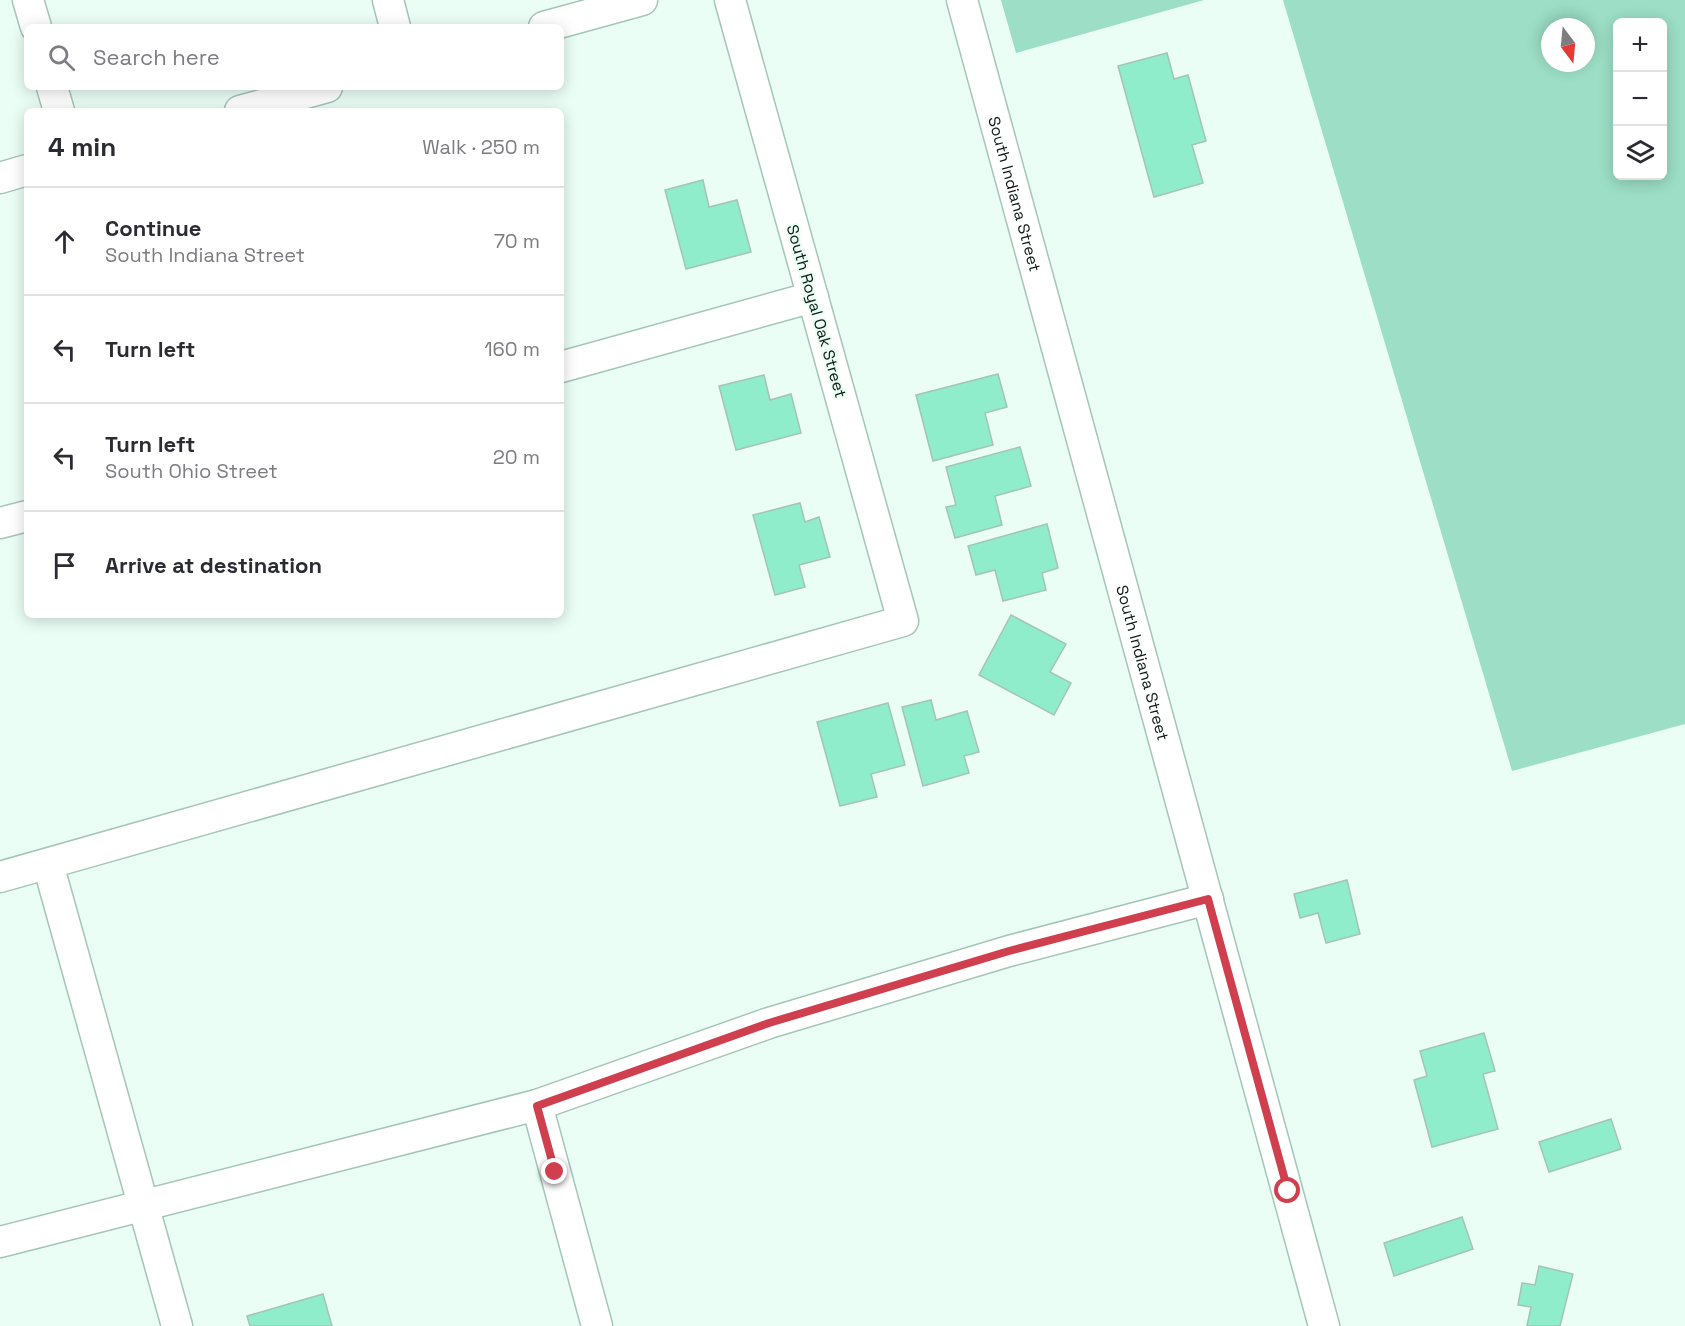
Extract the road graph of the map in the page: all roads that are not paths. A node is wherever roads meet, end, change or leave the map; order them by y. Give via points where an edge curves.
1 (28, 0) edge
2 (388, 0) edge
3 (642, 0) edge
4 (730, 0) edge
5 (962, 0) edge
6 (35, 24) edge
7 (394, 24) edge
8 (555, 24) edge
9 (53, 90) edge
10 (316, 90) edge
11 (58, 108) edge
12 (251, 108) edge
13 (24, 171) edge
14 (0, 178) edge
15 (813, 297) junction
16 (564, 366) edge
17 (24, 517) edge
18 (0, 524) edge
19 (48, 864) junction
20 (0, 877) edge
21 (1208, 899) junction
22 (537, 1106) junction
23 (144, 1207) junction
24 (0, 1242) edge
25 (177, 1326) edge
26 (597, 1326) edge
27 (1324, 1326) edge

1 - 6 street
2 - 7 street
3 - 8 street
4 - 15 street, South Royal Oak Street
5 - 21 street, South Indiana Street
9 - 11 street
10 - 12 street
13 - 14 street
15 - 16 street
15 - 19 street, South Royal Oak Street via 903,621
17 - 18 street
19 - 20 street
19 - 23 street
21 - 22 street via 1009,951 769,1023
21 - 27 street, South Indiana Street
22 - 23 street
22 - 26 street
23 - 24 street
23 - 25 street

